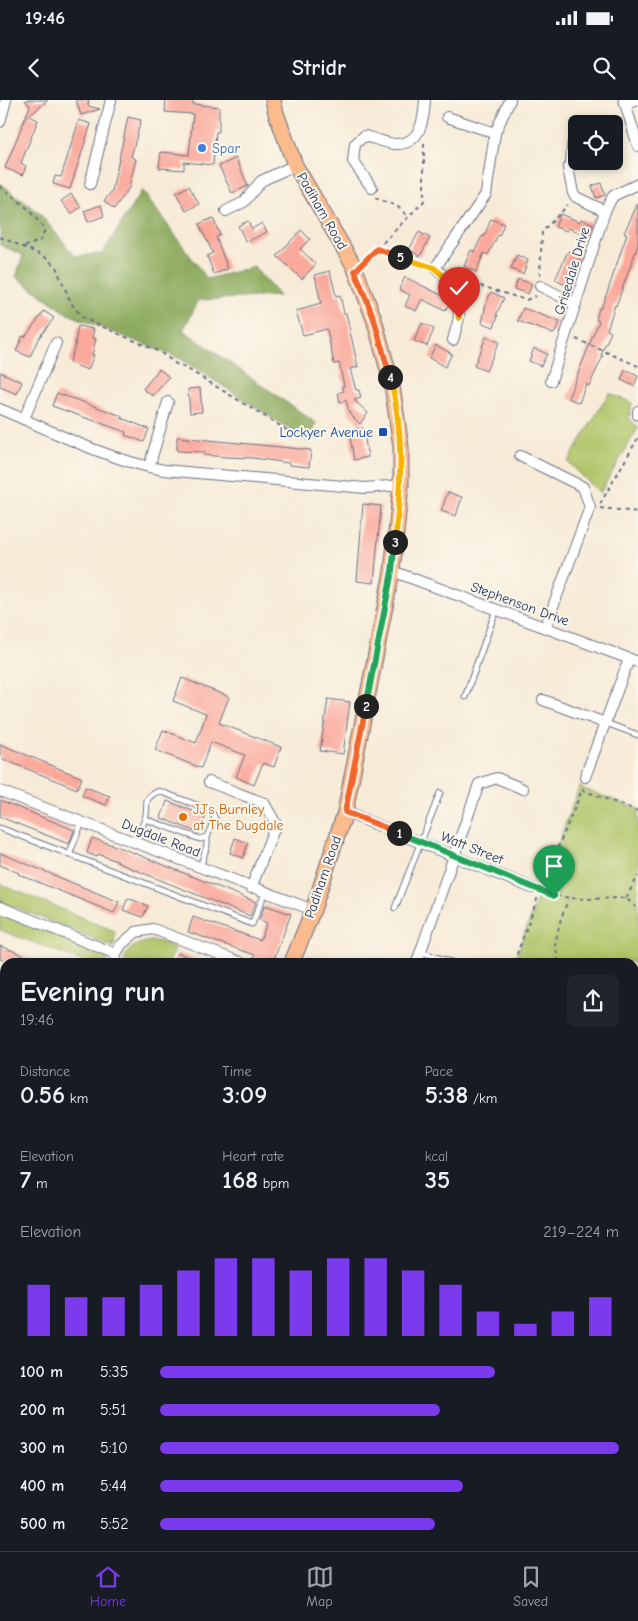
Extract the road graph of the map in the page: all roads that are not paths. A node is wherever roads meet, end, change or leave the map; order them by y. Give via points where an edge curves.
1 (6, 100) edge
2 (112, 100) edge
3 (273, 100) edge
4 (425, 100) edge
5 (510, 100) edge
6 (638, 100) edge
7 (625, 102) edge
8 (447, 117) dead end
9 (0, 122) edge
10 (495, 134) junction
11 (638, 146) edge
12 (295, 165) junction
13 (568, 170) edge
14 (90, 184) dead end
15 (638, 184) edge
16 (372, 188) road end
17 (226, 211) dead end
18 (605, 211) junction
19 (540, 286) road end
20 (576, 304) junction
21 (453, 340) dead end
22 (56, 343) dead end
23 (551, 381) dead end
24 (168, 402) dead end
25 (0, 409) edge
26 (24, 419) junction
27 (520, 456) dead end
28 (149, 467) junction
29 (401, 485) junction
30 (392, 571) junction
31 (496, 610) junction
32 (545, 628) junction
33 (633, 661) edge
34 (464, 697) dead end
35 (543, 700) dead end
36 (605, 723) junction
37 (638, 735) edge
38 (585, 777) dead end
39 (210, 782) dead end
40 (523, 789) dead end
41 (0, 790) edge
42 (440, 793) dead end
43 (345, 812) junction
44 (145, 819) junction
45 (82, 822) junction
46 (0, 828) edge
47 (207, 838) junction
48 (420, 842) junction
49 (136, 843) junction
50 (69, 854) junction
51 (455, 856) junction
52 (200, 868) junction
53 (251, 888) junction
54 (536, 889) road end
55 (265, 893) junction
56 (0, 907) edge
57 (395, 908) dead end
58 (313, 910) junction
59 (421, 952) junction
60 (115, 958) edge
61 (230, 958) edge
62 (294, 958) edge
63 (419, 958) edge
64 (439, 958) edge

1 - 9 street
2 - 14 street
3 - 12 main road, Padiham Road
4 - 16 street via 420,130 410,140 396,144 364,136 355,144 353,161
5 - 10 street
6 - 7 street
7 - 11 street
8 - 10 street
10 - 21 street via 486,194 437,270 458,288 459,318
12 - 17 street via 261,181 244,202
12 - 29 main road, Padiham Road via 355,271 374,319 392,385 401,447
13 - 18 street via 573,193
15 - 18 street, Grisedale Drive via 613,196
18 - 20 street, Grisedale Drive
19 - 20 street
20 - 23 street, Grisedale Drive
22 - 26 street
24 - 28 street
25 - 26 street
26 - 28 street via 118,458
27 - 32 street via 583,487 590,507
28 - 29 street via 365,488
29 - 30 main road, Padiham Road
30 - 31 street, Stephenson Drive
30 - 43 main road, Padiham Road
31 - 32 street, Stephenson Drive
31 - 34 lane
32 - 33 street, Stephenson Drive
33 - 36 street
35 - 36 street
36 - 37 lane
36 - 38 street
39 - 53 street via 264,804 276,824
40 - 51 street via 497,778 479,784
41 - 45 street, Dugdale Road
42 - 48 lane
43 - 48 street, Watt Street
43 - 58 main road, Padiham Road
44 - 47 lane via 200,839
44 - 47 lane via 146,802 149,796 159,791 210,810 215,818
44 - 49 lane
45 - 49 street, Dugdale Road
45 - 50 lane
46 - 50 lane
47 - 52 lane via 208,845
48 - 51 street, Watt Street
48 - 57 lane
49 - 52 street, Dugdale Road
50 - 55 lane via 252,924
51 - 54 street, Watt Street
51 - 59 street
52 - 53 street, Dugdale Road
53 - 55 street, Dugdale Road
55 - 58 street, Dugdale Road
56 - 60 street
58 - 62 main road, Padiham Road
59 - 63 street
59 - 64 lane
60 - 61 street via 121,945 136,932 154,929

